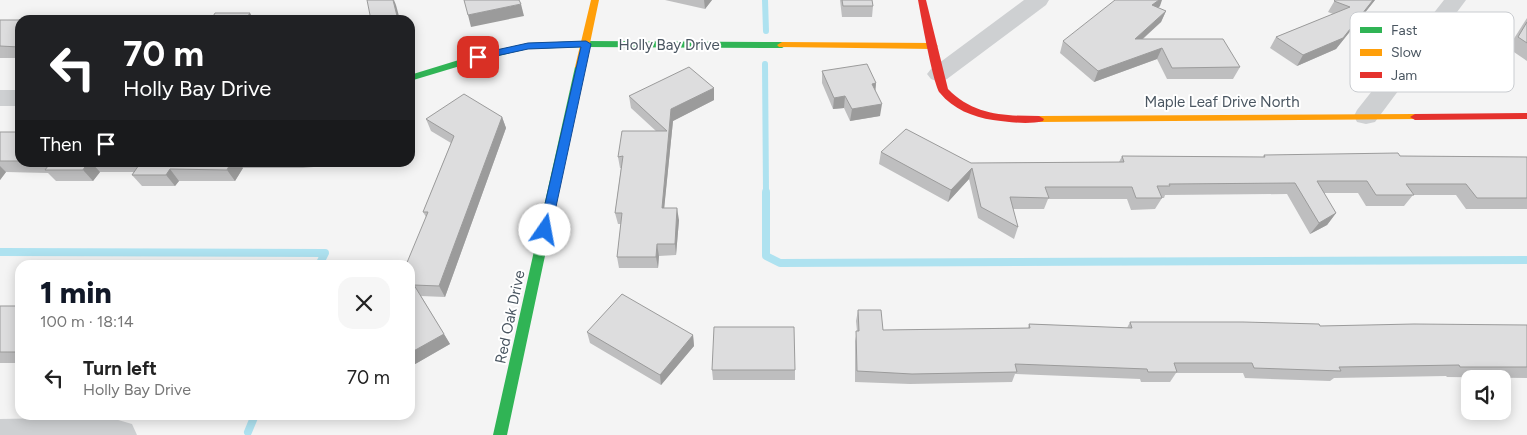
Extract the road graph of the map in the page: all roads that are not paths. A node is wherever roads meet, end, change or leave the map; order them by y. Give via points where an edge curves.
1 (595, 0) edge
2 (922, 0) edge
3 (1038, 0) edge
4 (1455, 0) edge
5 (1446, 12) edge
6 (586, 44) junction
7 (933, 46) junction
8 (939, 74) junction
9 (415, 76) edge
10 (1384, 92) edge
11 (0, 98) edge
12 (15, 98) edge
13 (1366, 116) junction
14 (1527, 116) edge
15 (0, 435) edge
16 (17, 435) edge
17 (120, 435) edge
18 (500, 435) edge

1 - 6 street, Red Oak Drive
2 - 7 street, Maple Leaf Drive North
3 - 8 street
4 - 5 street
6 - 7 street, Holly Bay Drive
6 - 9 street, Holly Bay Drive via 528,46
6 - 18 street, Red Oak Drive
7 - 8 street, Maple Leaf Drive North
8 - 13 street, Maple Leaf Drive North via 943,90 951,101 996,119
10 - 13 street
11 - 12 street
13 - 14 street, Maple Leaf Drive North
15 - 16 street
16 - 17 street

